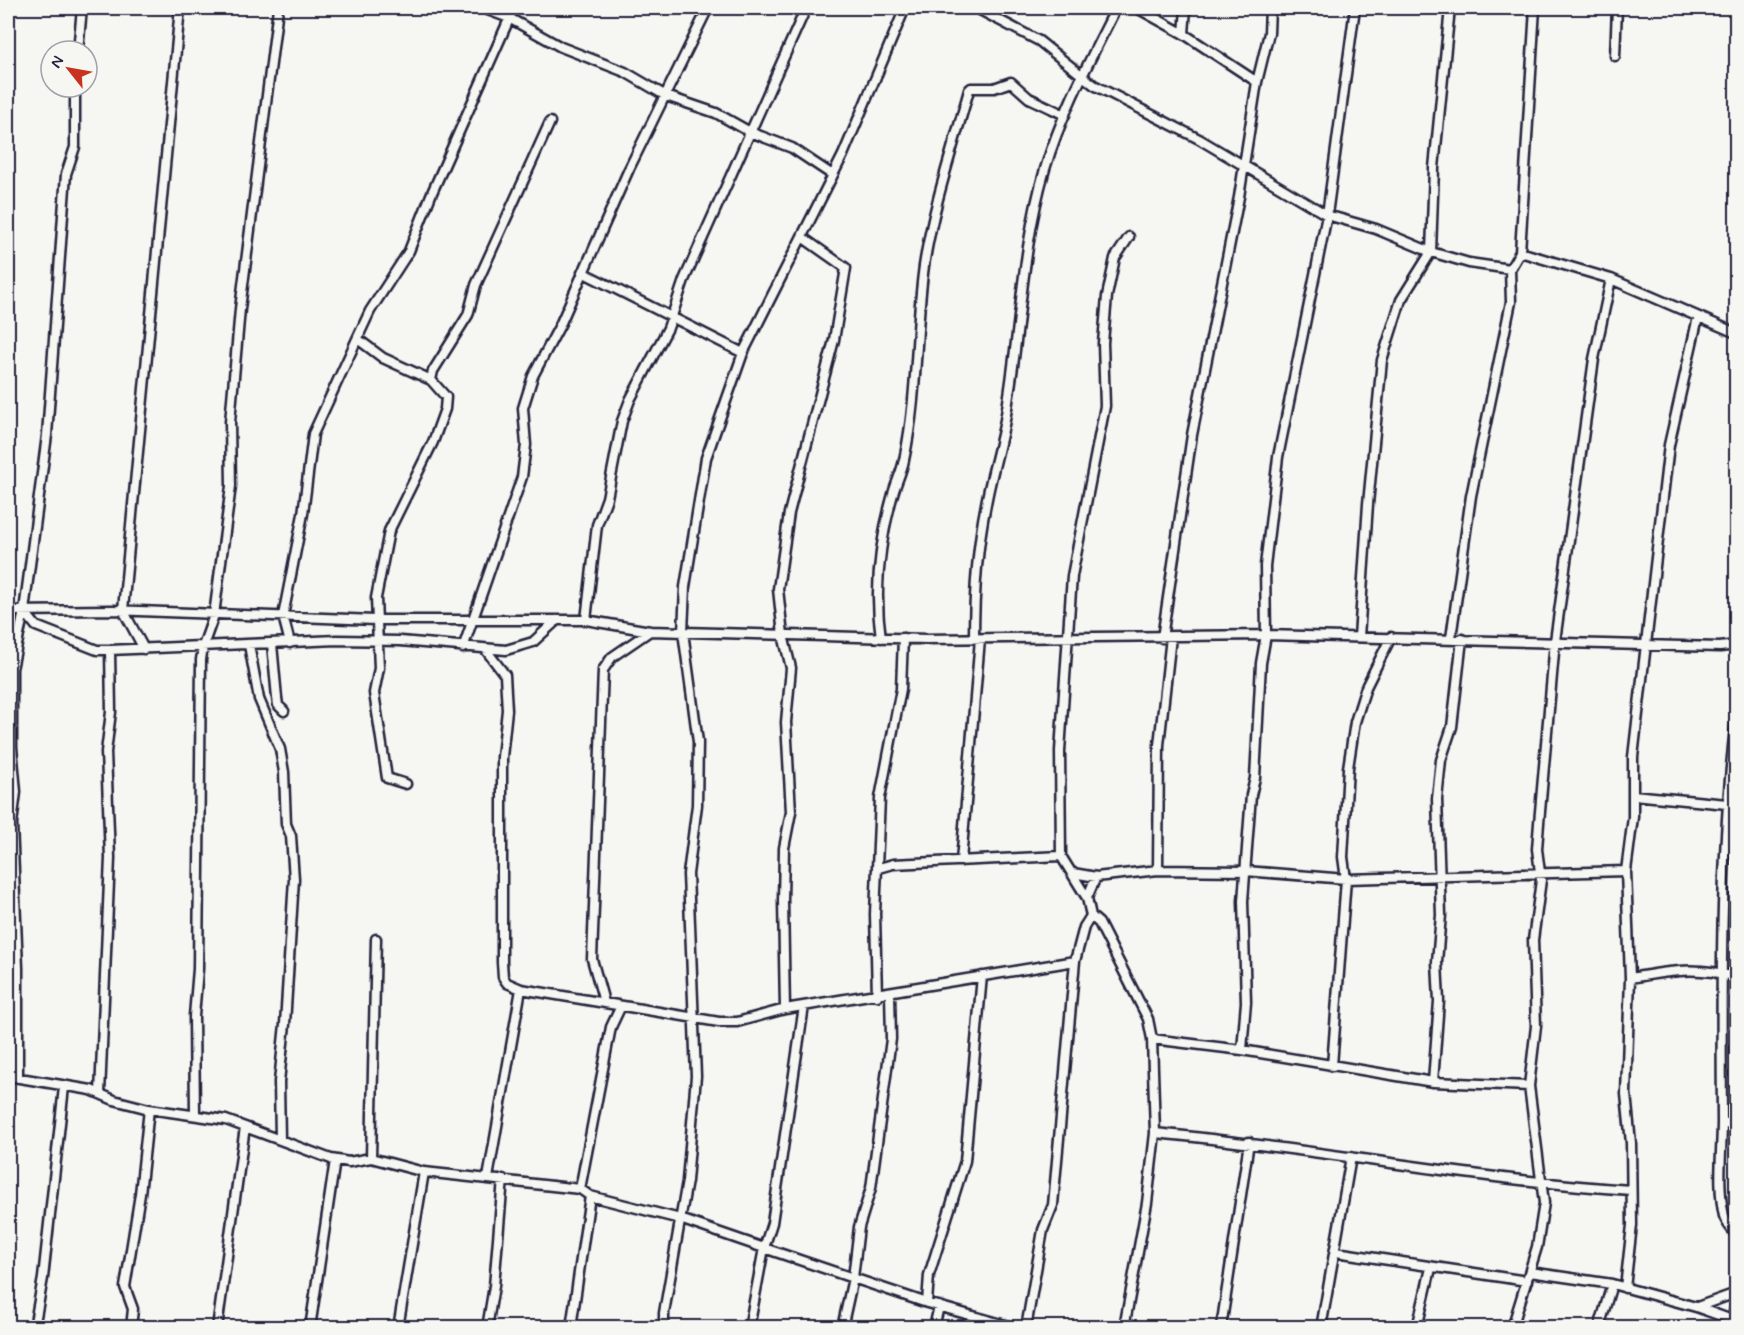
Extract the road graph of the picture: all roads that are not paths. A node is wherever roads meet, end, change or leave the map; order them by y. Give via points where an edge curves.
1 (82, 8) edge
2 (180, 8) edge
3 (278, 8) edge
4 (482, 8) edge
5 (514, 8) edge
6 (708, 8) edge
7 (806, 8) edge
8 (905, 8) edge
9 (976, 8) edge
10 (1116, 8) edge
11 (1137, 8) edge
12 (1186, 8) edge
13 (1270, 8) edge
14 (1354, 8) edge
15 (1450, 8) edge
16 (1535, 8) edge
17 (1617, 8) edge
18 (509, 18) junction
19 (1184, 34) junction
20 (79, 39) edge
21 (1615, 56) dead end
22 (1082, 75) junction
23 (1257, 82) junction
24 (666, 96) junction
25 (75, 99) edge
26 (1065, 115) junction
27 (550, 122) dead end
28 (750, 132) junction
29 (1244, 164) junction
30 (831, 174) junction
31 (1328, 215) junction
32 (802, 237) junction
33 (1129, 237) dead end
34 (1431, 252) junction
35 (1520, 252) junction
36 (1510, 269) junction
37 (582, 272) junction
38 (1611, 279) junction
39 (672, 315) junction
40 (1698, 317) junction
41 (1737, 333) edge
42 (359, 340) junction
43 (743, 353) junction
44 (431, 380) junction
45 (123, 610) junction
46 (8, 611) edge
47 (24, 611) junction
48 (214, 615) junction
49 (283, 616) junction
50 (472, 618) junction
51 (375, 620) junction
52 (557, 620) junction
53 (586, 620) junction
54 (650, 631) junction
55 (683, 632) junction
56 (783, 635) junction
57 (1266, 635) junction
58 (1359, 636) junction
59 (1391, 637) junction
60 (881, 638) junction
61 (903, 638) junction
62 (1167, 638) junction
63 (1451, 638) junction
64 (977, 639) junction
65 (1067, 639) junction
66 (1462, 639) junction
67 (378, 641) junction
68 (1556, 641) junction
69 (290, 643) junction
70 (1645, 643) junction
71 (272, 644) junction
72 (249, 645) junction
73 (1737, 645) edge
74 (202, 646) junction
75 (463, 648) junction
76 (144, 649) junction
77 (110, 650) junction
78 (486, 650) junction
79 (284, 711) dead end
80 (1737, 720) edge
81 (406, 784) dead end
82 (1633, 795) junction
83 (1727, 804) junction
84 (1061, 856) junction
85 (962, 861) junction
86 (879, 867) junction
87 (1158, 870) junction
88 (1246, 871) junction
89 (1626, 871) junction
90 (1073, 873) junction
91 (1538, 873) junction
92 (1096, 877) junction
93 (1437, 877) junction
94 (1346, 879) junction
95 (1087, 898) junction
96 (1091, 916) junction
97 (376, 939) dead end
98 (1075, 961) junction
99 (1721, 973) junction
100 (982, 976) junction
101 (1737, 977) edge
102 (1630, 978) junction
103 (521, 989) junction
104 (890, 993) junction
105 (877, 996) junction
106 (604, 1002) junction
107 (804, 1006) junction
108 (620, 1008) junction
109 (785, 1009) junction
110 (694, 1018) junction
111 (1152, 1039) junction
112 (1242, 1050) junction
113 (1332, 1066) junction
114 (8, 1076) edge
115 (18, 1078) junction
116 (1432, 1082) junction
117 (1529, 1086) junction
118 (64, 1087) junction
119 (100, 1094) junction
120 (149, 1109) junction
121 (195, 1115) junction
122 (1722, 1122) junction
123 (1737, 1125) edge
124 (245, 1127) junction
125 (1155, 1134) junction
126 (280, 1140) junction
127 (1249, 1142) junction
128 (1351, 1157) junction
129 (371, 1158) junction
130 (335, 1160) junction
131 (424, 1172) junction
132 (488, 1178) junction
133 (503, 1179) junction
134 (1543, 1184) junction
135 (580, 1189) junction
136 (1631, 1190) junction
137 (590, 1196) junction
138 (680, 1219) junction
139 (1737, 1235) edge
140 (764, 1248) junction
141 (1336, 1252) junction
142 (1431, 1268) junction
143 (1529, 1277) junction
144 (853, 1278) junction
145 (1612, 1284) junction
146 (1625, 1288) junction
147 (1737, 1293) edge
148 (927, 1303) junction
149 (939, 1306) junction
150 (1696, 1307) junction
151 (1735, 1319) edge
152 (34, 1328) edge
153 (130, 1328) edge
154 (217, 1328) edge
155 (310, 1328) edge
156 (398, 1328) edge
157 (487, 1328) edge
158 (571, 1328) edge
159 (664, 1328) edge
160 (750, 1328) edge
161 (842, 1328) edge
162 (934, 1328) edge
163 (1016, 1328) edge
164 (1026, 1328) edge
165 (1124, 1328) edge
166 (1221, 1328) edge
167 (1321, 1328) edge
168 (1417, 1328) edge
169 (1512, 1328) edge
170 (1599, 1328) edge

1 - 20 street
2 - 45 street
3 - 48 street via 240,309 230,422 231,486
4 - 18 street
5 - 18 street
6 - 24 street
7 - 28 street
8 - 30 street via 843,155
9 - 22 street via 1039,41
10 - 22 street
11 - 19 street
12 - 19 street
13 - 23 street via 1269,33
14 - 31 street
15 - 34 street via 1434,168
16 - 35 street
17 - 21 street
18 - 24 street via 561,47 625,72
18 - 42 street via 409,251 370,311
19 - 23 street
22 - 26 street
22 - 29 street
23 - 29 street
24 - 28 street via 716,113
24 - 37 street
25 - 47 street via 75,147 66,174 47,435
26 - 60 street via 1035,101 1011,82 969,90 940,188 925,262 908,439 883,545 877,607
26 - 64 street via 1045,168 1026,264 1005,420 985,505 974,592
27 - 44 street via 476,285 468,315
28 - 30 street via 792,148
28 - 39 street
29 - 31 street
29 - 62 street via 1192,435
30 - 32 street
31 - 34 street
31 - 57 street via 1278,457 1265,566
32 - 43 street
32 - 56 street via 846,268 834,340 789,513 778,589
33 - 65 street via 1115,258 1111,274 1103,343 1105,406 1078,535
34 - 36 street
34 - 58 street via 1401,300 1382,360
35 - 36 street
35 - 38 street
36 - 63 street via 1511,303 1471,496
37 - 39 street
37 - 50 street via 527,394 523,408 526,445 522,477
38 - 40 street
38 - 68 street via 1594,359
39 - 43 street
39 - 53 street via 630,400 615,444 607,498 597,525
40 - 41 street
40 - 70 street via 1670,445
42 - 44 street via 383,358
42 - 49 street via 314,434
43 - 55 street via 706,458 686,578
44 - 51 street via 446,397 445,409 390,531
45 - 47 street
45 - 48 street
45 - 76 street
46 - 47 street
47 - 77 street via 36,626 97,650
47 - 115 street via 12,669
48 - 49 street
48 - 74 street
49 - 51 street
49 - 69 street
50 - 51 street
50 - 52 street
50 - 75 street
51 - 67 street
52 - 53 street
52 - 78 street via 539,638 520,647
53 - 54 street
54 - 55 street
54 - 106 street via 612,657 603,670 592,959
55 - 56 street
55 - 110 street via 698,742 697,806 688,874
56 - 60 street
56 - 109 street via 791,668 786,722 791,812 783,880
57 - 58 street
57 - 62 street
57 - 88 street
58 - 59 street
59 - 63 street
59 - 94 street via 1366,687 1355,722 1348,768 1343,857
60 - 61 street
61 - 64 street
61 - 86 street via 902,689 881,790
62 - 65 street
62 - 87 street via 1159,746
63 - 66 street
64 - 65 street
64 - 85 street
65 - 84 street via 1060,751
66 - 68 street
66 - 93 street via 1452,727 1439,776
67 - 69 street
67 - 75 street
67 - 81 street via 379,668 374,693 385,772 387,778
68 - 70 street
68 - 91 street
69 - 71 street
70 - 73 street
70 - 82 street
71 - 72 street
71 - 79 street via 279,705
72 - 74 street
72 - 126 street via 259,699 280,749 294,879 279,1083
74 - 76 street
74 - 121 street
75 - 78 street
76 - 77 street
77 - 119 street via 111,712 106,752 110,858
78 - 103 street via 505,675 507,710 502,780 503,977
80 - 83 street
82 - 83 street
82 - 89 street
83 - 99 street
84 - 85 street
84 - 90 street
85 - 86 street
86 - 105 street
87 - 88 street
87 - 92 street
88 - 94 street
88 - 112 street
89 - 91 street
89 - 102 street
90 - 92 street
90 - 95 street
91 - 93 street
91 - 117 street via 1541,880 1533,940 1536,1026
92 - 95 street
93 - 94 street
93 - 116 street via 1441,915 1439,1001
94 - 113 street
95 - 96 street
96 - 98 street
96 - 111 street via 1099,923 1148,1019
97 - 129 street
98 - 100 street
98 - 164 street via 1053,1205 1043,1230
99 - 101 street
99 - 102 street via 1685,969
99 - 122 street
100 - 104 street
100 - 148 street via 965,1161 929,1275
102 - 136 street via 1626,1094
103 - 106 street
103 - 132 street
104 - 105 street
104 - 144 street via 891,1039 871,1188 859,1227
105 - 107 street
106 - 108 street
107 - 109 street
107 - 140 street via 772,1223
108 - 110 street
108 - 135 street via 611,1027
109 - 110 street via 737,1022
110 - 138 street via 696,1077
111 - 112 street
111 - 125 street
112 - 113 street
113 - 116 street
114 - 115 street
115 - 118 street
116 - 117 street
117 - 134 street
118 - 119 street
118 - 152 street
119 - 120 street
120 - 121 street
120 - 153 street via 125,1287 133,1309
121 - 124 street
122 - 123 street
122 - 139 street via 1721,1202 1725,1220
124 - 126 street
124 - 154 street
125 - 127 street
125 - 165 street
126 - 130 street
127 - 128 street
127 - 166 street
128 - 134 street
128 - 141 street
129 - 130 street
129 - 131 street
130 - 155 street
131 - 132 street
131 - 156 street
132 - 133 street
133 - 135 street
133 - 157 street
134 - 136 street
134 - 143 street via 1544,1203
135 - 137 street
136 - 146 street via 1632,1225
137 - 138 street
137 - 158 street
138 - 140 street
138 - 159 street
140 - 144 street
140 - 160 street
141 - 142 street
141 - 167 street
142 - 143 street
142 - 168 street
143 - 145 street
143 - 169 street
144 - 148 street
144 - 161 street
145 - 146 street
145 - 170 street
146 - 150 street
147 - 150 street
148 - 149 street
149 - 162 street
149 - 163 street
150 - 151 street

